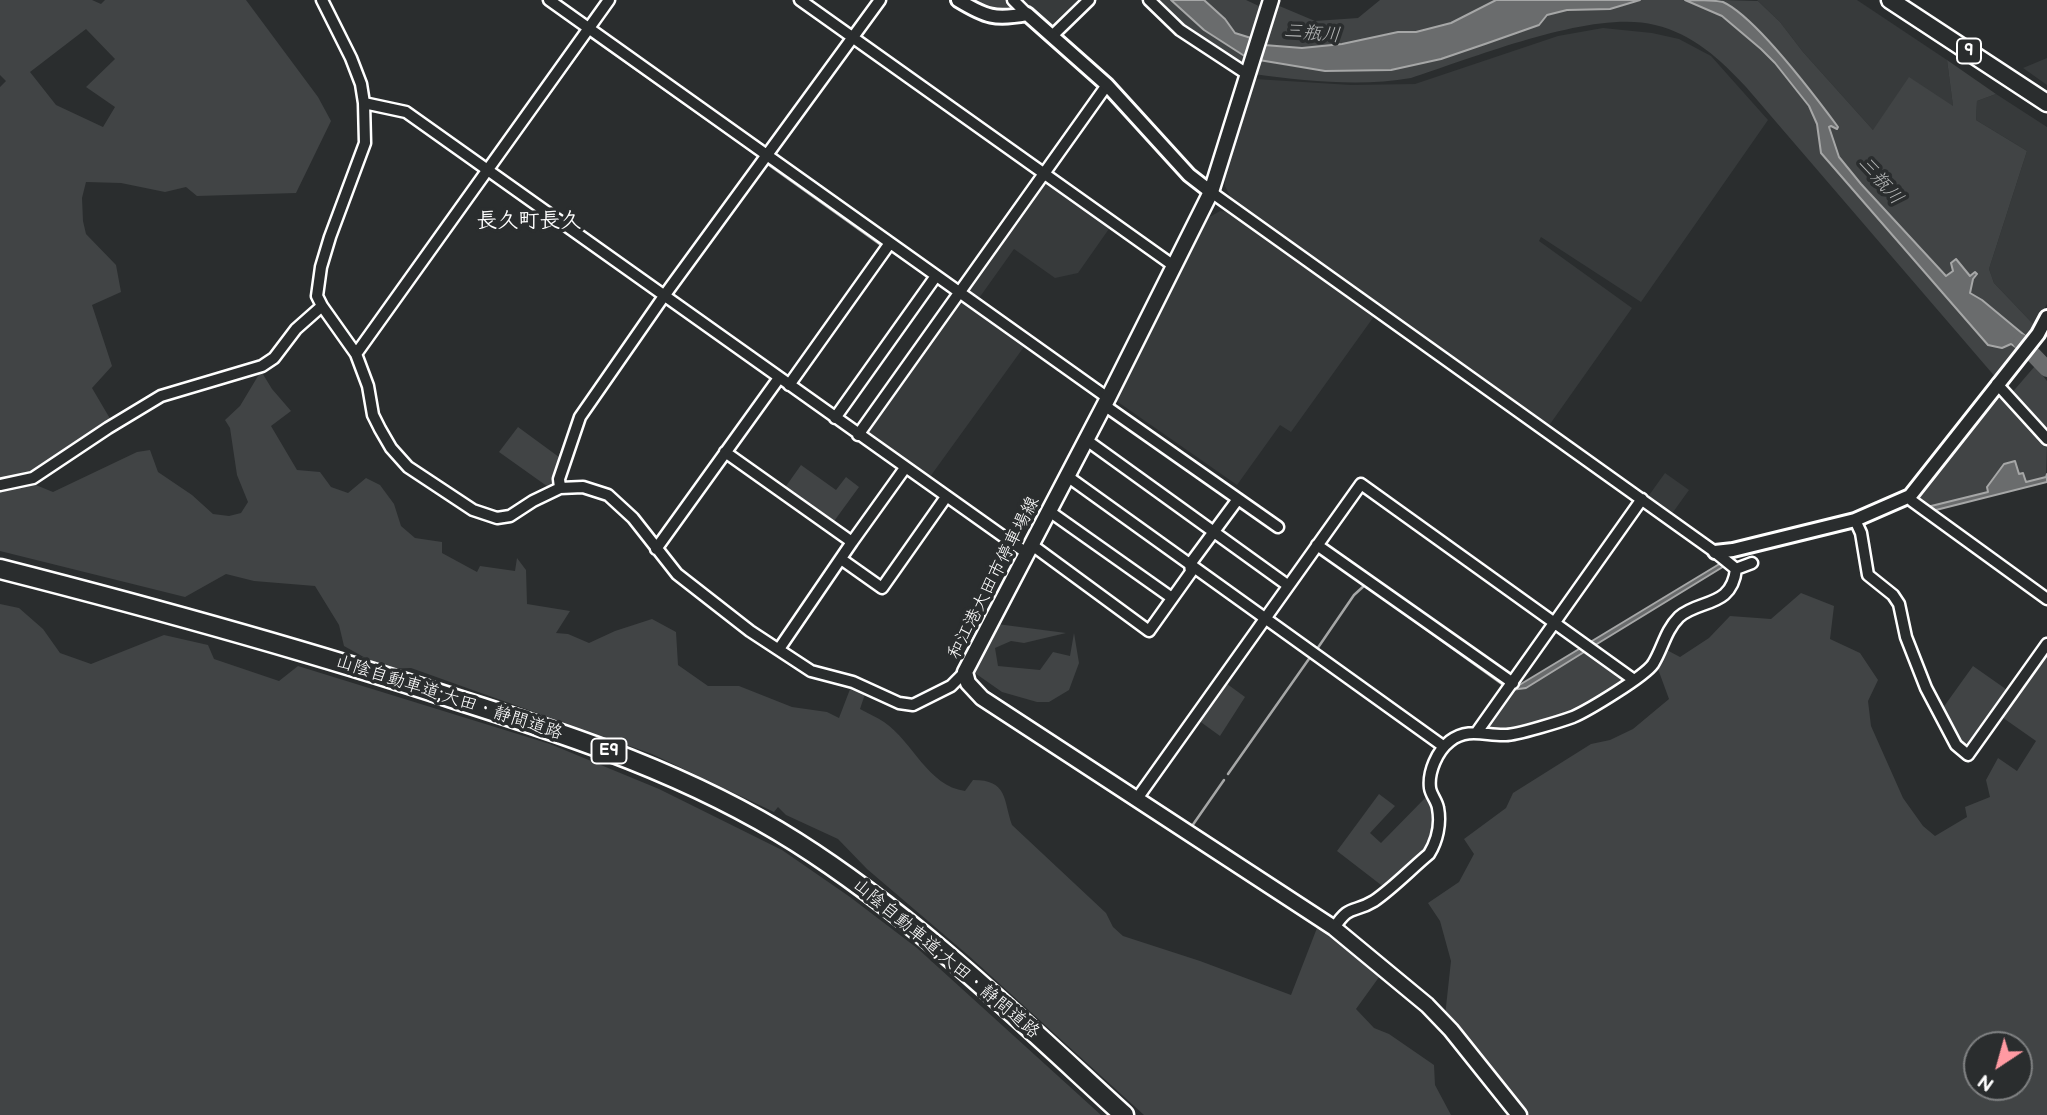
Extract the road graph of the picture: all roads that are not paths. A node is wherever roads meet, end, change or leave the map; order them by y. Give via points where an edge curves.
1 (322, 0) edge
2 (549, 0) edge
3 (609, 0) edge
4 (800, 0) edge
5 (880, 0) edge
6 (958, 0) edge
7 (1013, 0) edge
8 (1088, 0) edge
9 (1149, 0) edge
10 (1890, 0) edge
11 (1269, 6) edge
12 (1027, 14) junction
13 (589, 28) junction
14 (1052, 36) junction
15 (852, 37) junction
16 (1248, 71) junction
17 (1107, 85) junction
18 (364, 103) junction
19 (2047, 103) edge
20 (768, 155) junction
21 (487, 170) junction
22 (1045, 174) junction
23 (1211, 192) junction
24 (890, 243) junction
25 (1174, 266) junction
26 (936, 276) junction
27 (959, 292) junction
28 (664, 296) junction
29 (322, 306) junction
30 (2047, 317) edge
31 (356, 354) junction
32 (779, 377) junction
33 (1997, 384) junction
34 (789, 385) junction
35 (1106, 401) junction
36 (835, 418) junction
37 (858, 435) junction
38 (1085, 439) junction
39 (2047, 439) edge
40 (725, 452) junction
41 (905, 468) junction
42 (1067, 476) junction
43 (0, 485) edge
44 (560, 488) junction
45 (1910, 496) junction
46 (946, 497) junction
47 (1238, 499) junction
48 (1642, 499) junction
49 (1049, 511) junction
50 (1857, 525) junction
51 (1278, 527) dead end
52 (1214, 531) junction
53 (852, 542) junction
54 (1317, 545) junction
55 (656, 549) junction
56 (1030, 549) junction
57 (1715, 552) junction
58 (841, 559) junction
59 (1752, 563) dead end
60 (1190, 564) junction
61 (0, 569) edge
62 (1736, 569) junction
63 (1286, 584) dead end
64 (1172, 598) junction
65 (2047, 599) edge
66 (1266, 619) junction
67 (1555, 623) junction
68 (2047, 644) edge
69 (779, 649) junction
70 (965, 672) junction
71 (1634, 680) junction
72 (1513, 683) junction
73 (1477, 732) junction
74 (1443, 746) junction
75 (1136, 800) junction
76 (1334, 928) junction
77 (1124, 1115) edge
78 (1519, 1115) edge

1 - 18 street via 357,72
2 - 13 street
3 - 13 street
4 - 15 street
5 - 15 street
6 - 12 street via 983,15 1003,19
7 - 12 street
8 - 14 street
9 - 16 street via 1180,30
10 - 19 highway, 9
11 - 16 main road, 和江港大田市停車場線
12 - 14 street
13 - 20 street
13 - 21 street
14 - 17 street
15 - 20 street
15 - 22 street
16 - 23 main road, 和江港大田市停車場線
17 - 22 street
17 - 23 street
18 - 21 street via 406,112
18 - 29 street via 365,143 321,267 317,296
20 - 24 street
20 - 28 street
21 - 28 street
21 - 31 street
22 - 25 street
22 - 27 street
23 - 25 main road, 和江港大田市停車場線
23 - 48 street
24 - 26 street
24 - 34 street
25 - 35 main road, 和江港大田市停車場線
26 - 27 street
26 - 36 street
27 - 35 street
27 - 37 street
28 - 32 street
28 - 44 street via 580,417
29 - 31 street
29 - 43 street via 262,366 161,396 33,478
30 - 33 street
31 - 44 street via 373,415 391,447 408,467 462,503 497,518 510,516
32 - 34 street
32 - 40 street
33 - 39 street
33 - 45 street
34 - 36 street
35 - 38 main road, 和江港大田市停車場線
35 - 47 street
36 - 37 street
37 - 41 street
38 - 42 main road, 和江港大田市停車場線
38 - 52 street
40 - 53 street
40 - 55 street
41 - 46 street
41 - 53 street
42 - 49 main road, 和江港大田市停車場線
42 - 60 street
44 - 55 street via 583,487 608,495
45 - 50 street
45 - 65 street
46 - 56 street
46 - 58 street via 882,588
47 - 51 street
47 - 52 street
48 - 57 street
48 - 67 street
49 - 56 main road, 和江港大田市停車場線
49 - 64 street
50 - 57 street
50 - 68 street via 1867,575 1899,604 1926,688 1956,746 1968,755
52 - 60 street
52 - 63 street
53 - 58 street
54 - 66 street
54 - 67 street via 1361,484
54 - 72 street
55 - 69 street via 677,574
56 - 64 street via 1149,631
56 - 70 main road, 和江港大田市停車場線
57 - 62 street
58 - 69 street
59 - 62 street
60 - 64 street via 1191,572
60 - 66 street
61 - 77 highway, 山陰自動車道;大田・静間道路 / E9 via 175,614 515,718 639,763 734,806 806,848 910,924
62 - 71 street via 1727,592 1680,616 1653,665
66 - 74 street
66 - 75 street
67 - 71 street
67 - 72 street
69 - 70 street via 811,671 913,705 951,686
70 - 75 main road, 和江港大田市停車場線 via 968,683 982,698
71 - 73 street via 1573,717 1508,735
72 - 73 street
73 - 74 street via 1461,734
74 - 76 street via 1431,774 1430,789 1438,808 1436,844 1374,901 1348,910
75 - 76 main road, 和江港大田市停車場線
76 - 78 main road, 和江港大田市停車場線 via 1427,1005

